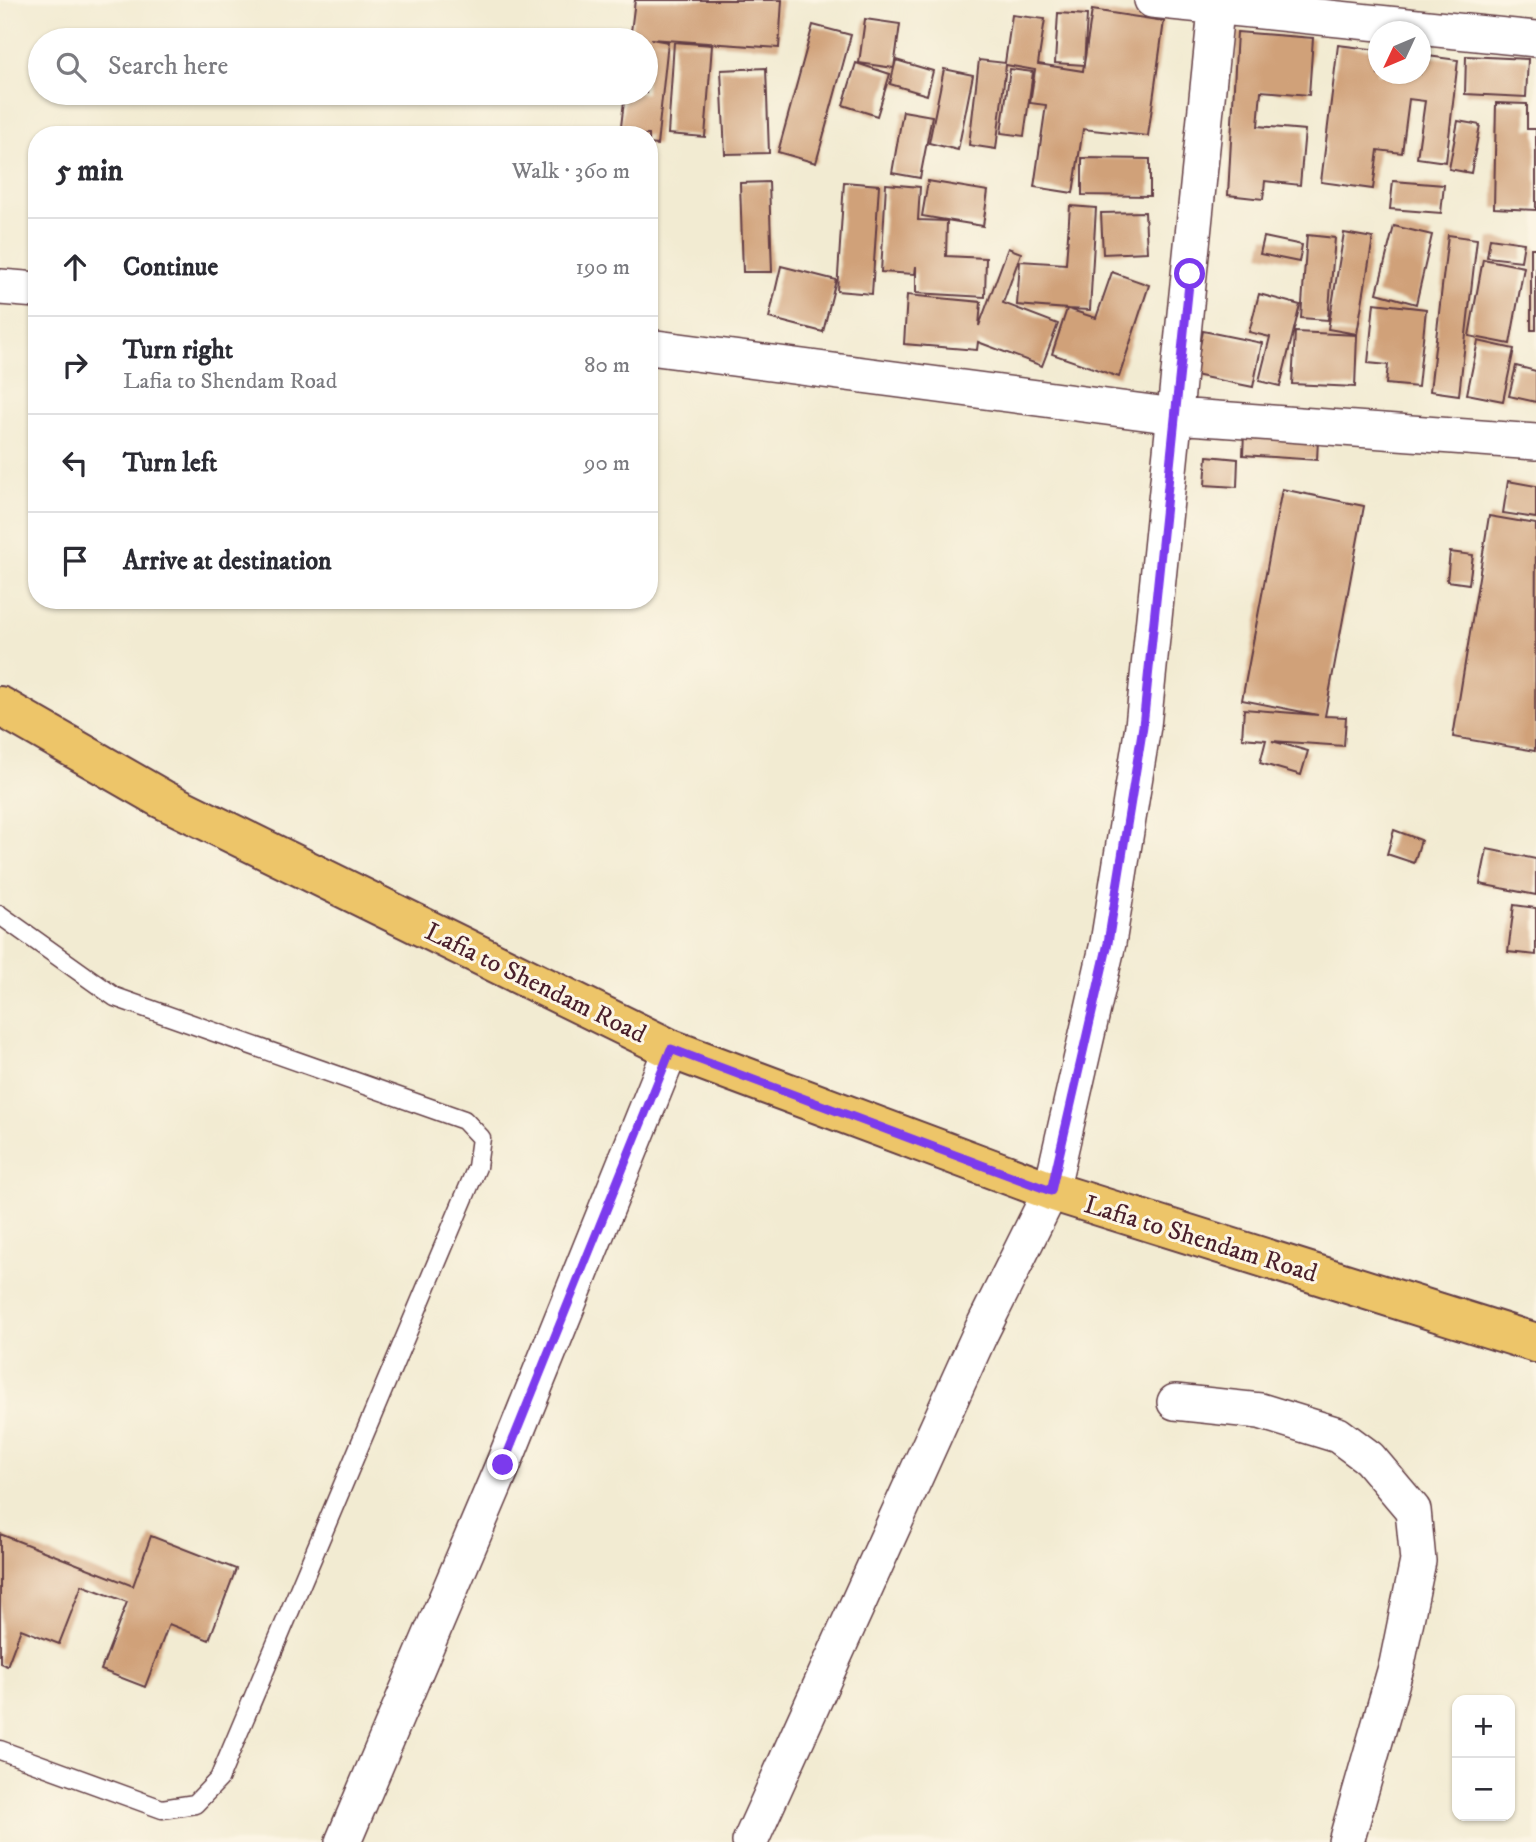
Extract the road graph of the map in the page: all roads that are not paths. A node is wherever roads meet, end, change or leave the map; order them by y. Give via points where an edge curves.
1 (1152, 0) edge
2 (1217, 3) edge
3 (1536, 39) edge
4 (0, 287) edge
5 (28, 289) edge
6 (658, 348) edge
7 (1175, 416) junction
8 (1536, 442) edge
9 (0, 706) edge
10 (0, 915) edge
11 (671, 1049) junction
12 (1051, 1191) junction
13 (1536, 1343) edge
14 (1175, 1402) dead end
15 (0, 1749) edge
16 (343, 1842) edge
17 (750, 1842) edge
18 (1346, 1842) edge

1 - 2 street
2 - 3 street
2 - 7 street
4 - 5 street
6 - 7 street
7 - 8 street
7 - 12 street via 1143,726 1108,943
9 - 11 main road, Lafia to Shendam Road via 162,799
10 - 15 lane via 115,997 464,1120 481,1138 477,1167 219,1779 195,1804 162,1809
11 - 12 main road, Lafia to Shendam Road
11 - 16 street via 503,1465
12 - 13 main road, Lafia to Shendam Road
12 - 17 street via 979,1336
14 - 18 street via 1260,1411 1338,1435 1368,1458 1413,1510 1416,1574 1397,1664

